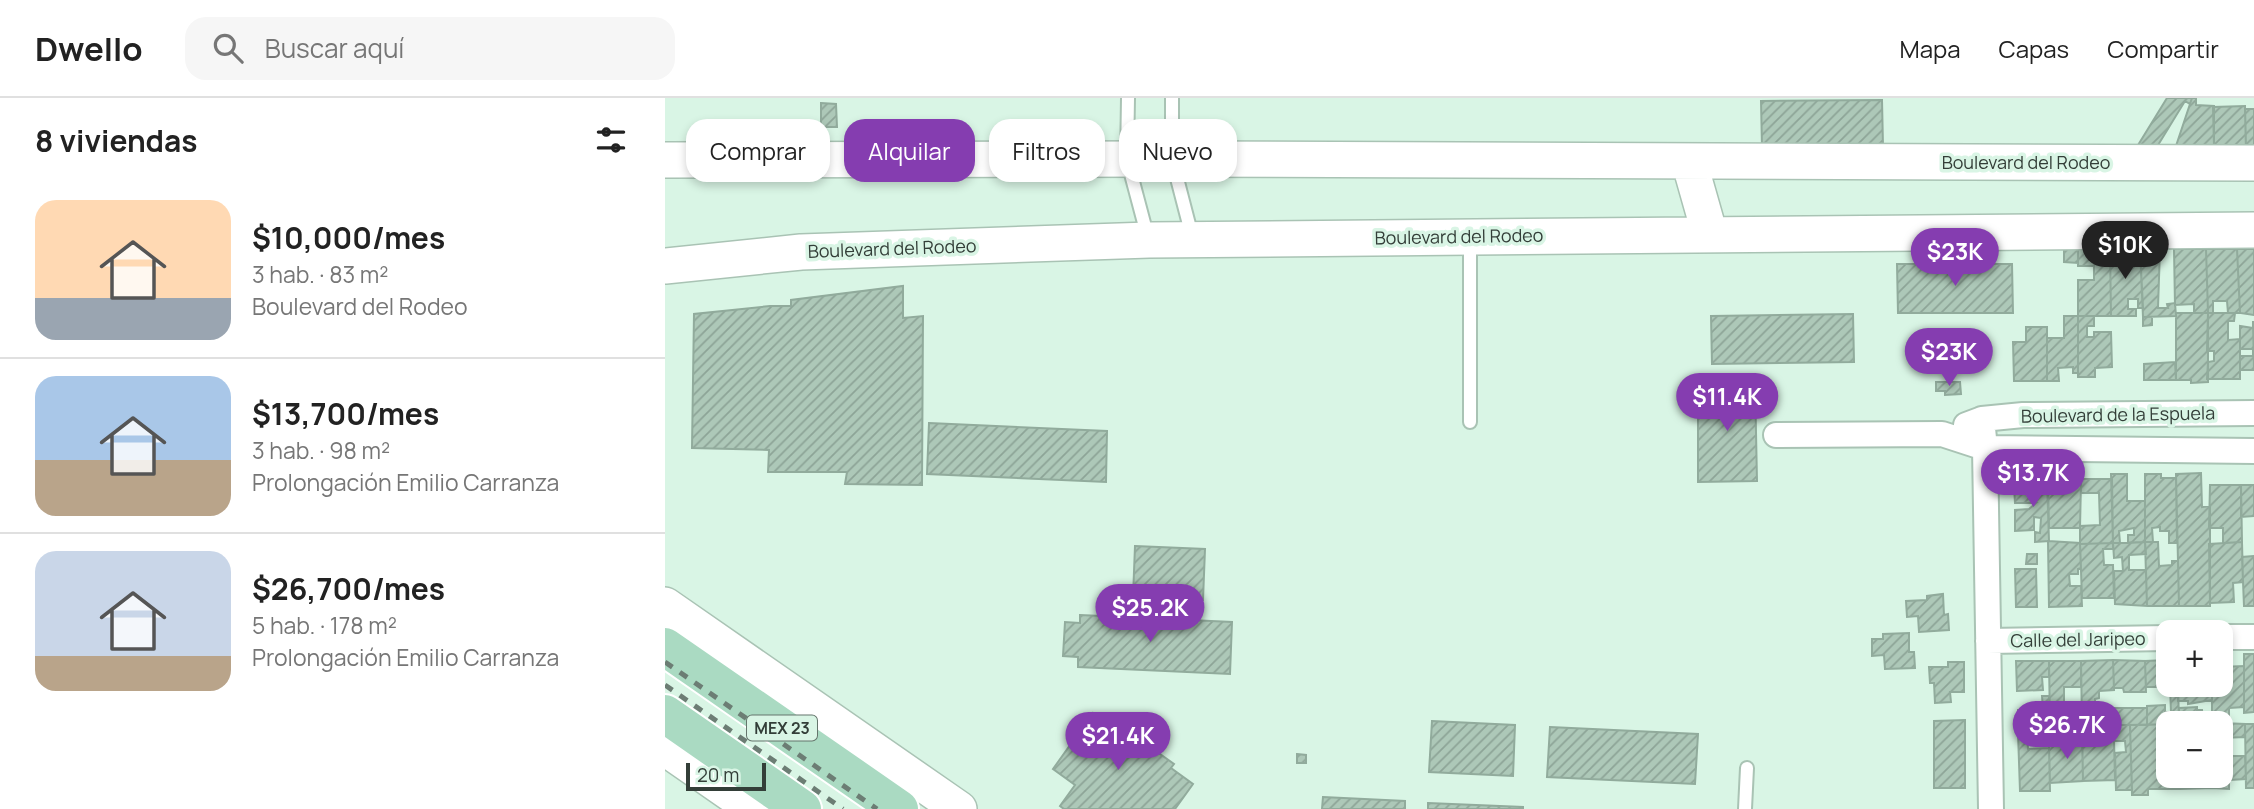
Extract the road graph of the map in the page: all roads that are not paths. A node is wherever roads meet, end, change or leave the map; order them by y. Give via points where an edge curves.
1 (1128, 98) edge
2 (1172, 98) edge
3 (1128, 119) edge
4 (1172, 119) edge
5 (1119, 159) edge
6 (1237, 159) edge
7 (665, 160) edge
8 (1689, 161) junction
9 (2254, 163) edge
10 (1134, 182) edge
11 (1178, 182) edge
12 (2254, 230) edge
13 (1710, 235) junction
14 (1470, 237) junction
15 (1149, 240) junction
16 (1193, 240) junction
17 (665, 267) edge
18 (2254, 413) edge
19 (1982, 419) junction
20 (1470, 422) dead end
21 (1943, 434) junction
22 (1776, 435) dead end
23 (1985, 448) junction
24 (2254, 451) edge
25 (665, 605) edge
26 (2233, 637) edge
27 (2254, 637) edge
28 (2156, 638) edge
29 (1988, 641) junction
30 (665, 647) edge
31 (665, 714) edge
32 (665, 748) edge
33 (1747, 768) dead end
34 (753, 809) edge
35 (802, 809) edge
36 (899, 809) edge
37 (959, 809) edge
38 (1745, 809) edge
39 (1991, 809) edge

1 - 3 lane
2 - 4 lane
5 - 7 street, Boulevard del Rodeo
6 - 8 street, Boulevard del Rodeo
8 - 9 street, Boulevard del Rodeo
8 - 13 street
10 - 15 lane
11 - 16 lane
12 - 13 street, Boulevard del Rodeo
13 - 14 street, Boulevard del Rodeo
14 - 16 street, Boulevard del Rodeo
14 - 20 lane
15 - 16 street, Boulevard del Rodeo
15 - 17 street, Boulevard del Rodeo via 801,252
18 - 19 street, Boulevard de la Espuela
19 - 21 street, Boulevard de la Espuela
19 - 23 street
21 - 22 street
21 - 23 street, Boulevard de la Espuela
23 - 24 street, Boulevard de la Espuela
23 - 29 street
25 - 37 street
26 - 27 street
28 - 29 street, Calle del Jaripeo
29 - 39 street
30 - 36 main road, MEX 23
31 - 35 main road, MEX 23
32 - 34 street
33 - 38 lane

